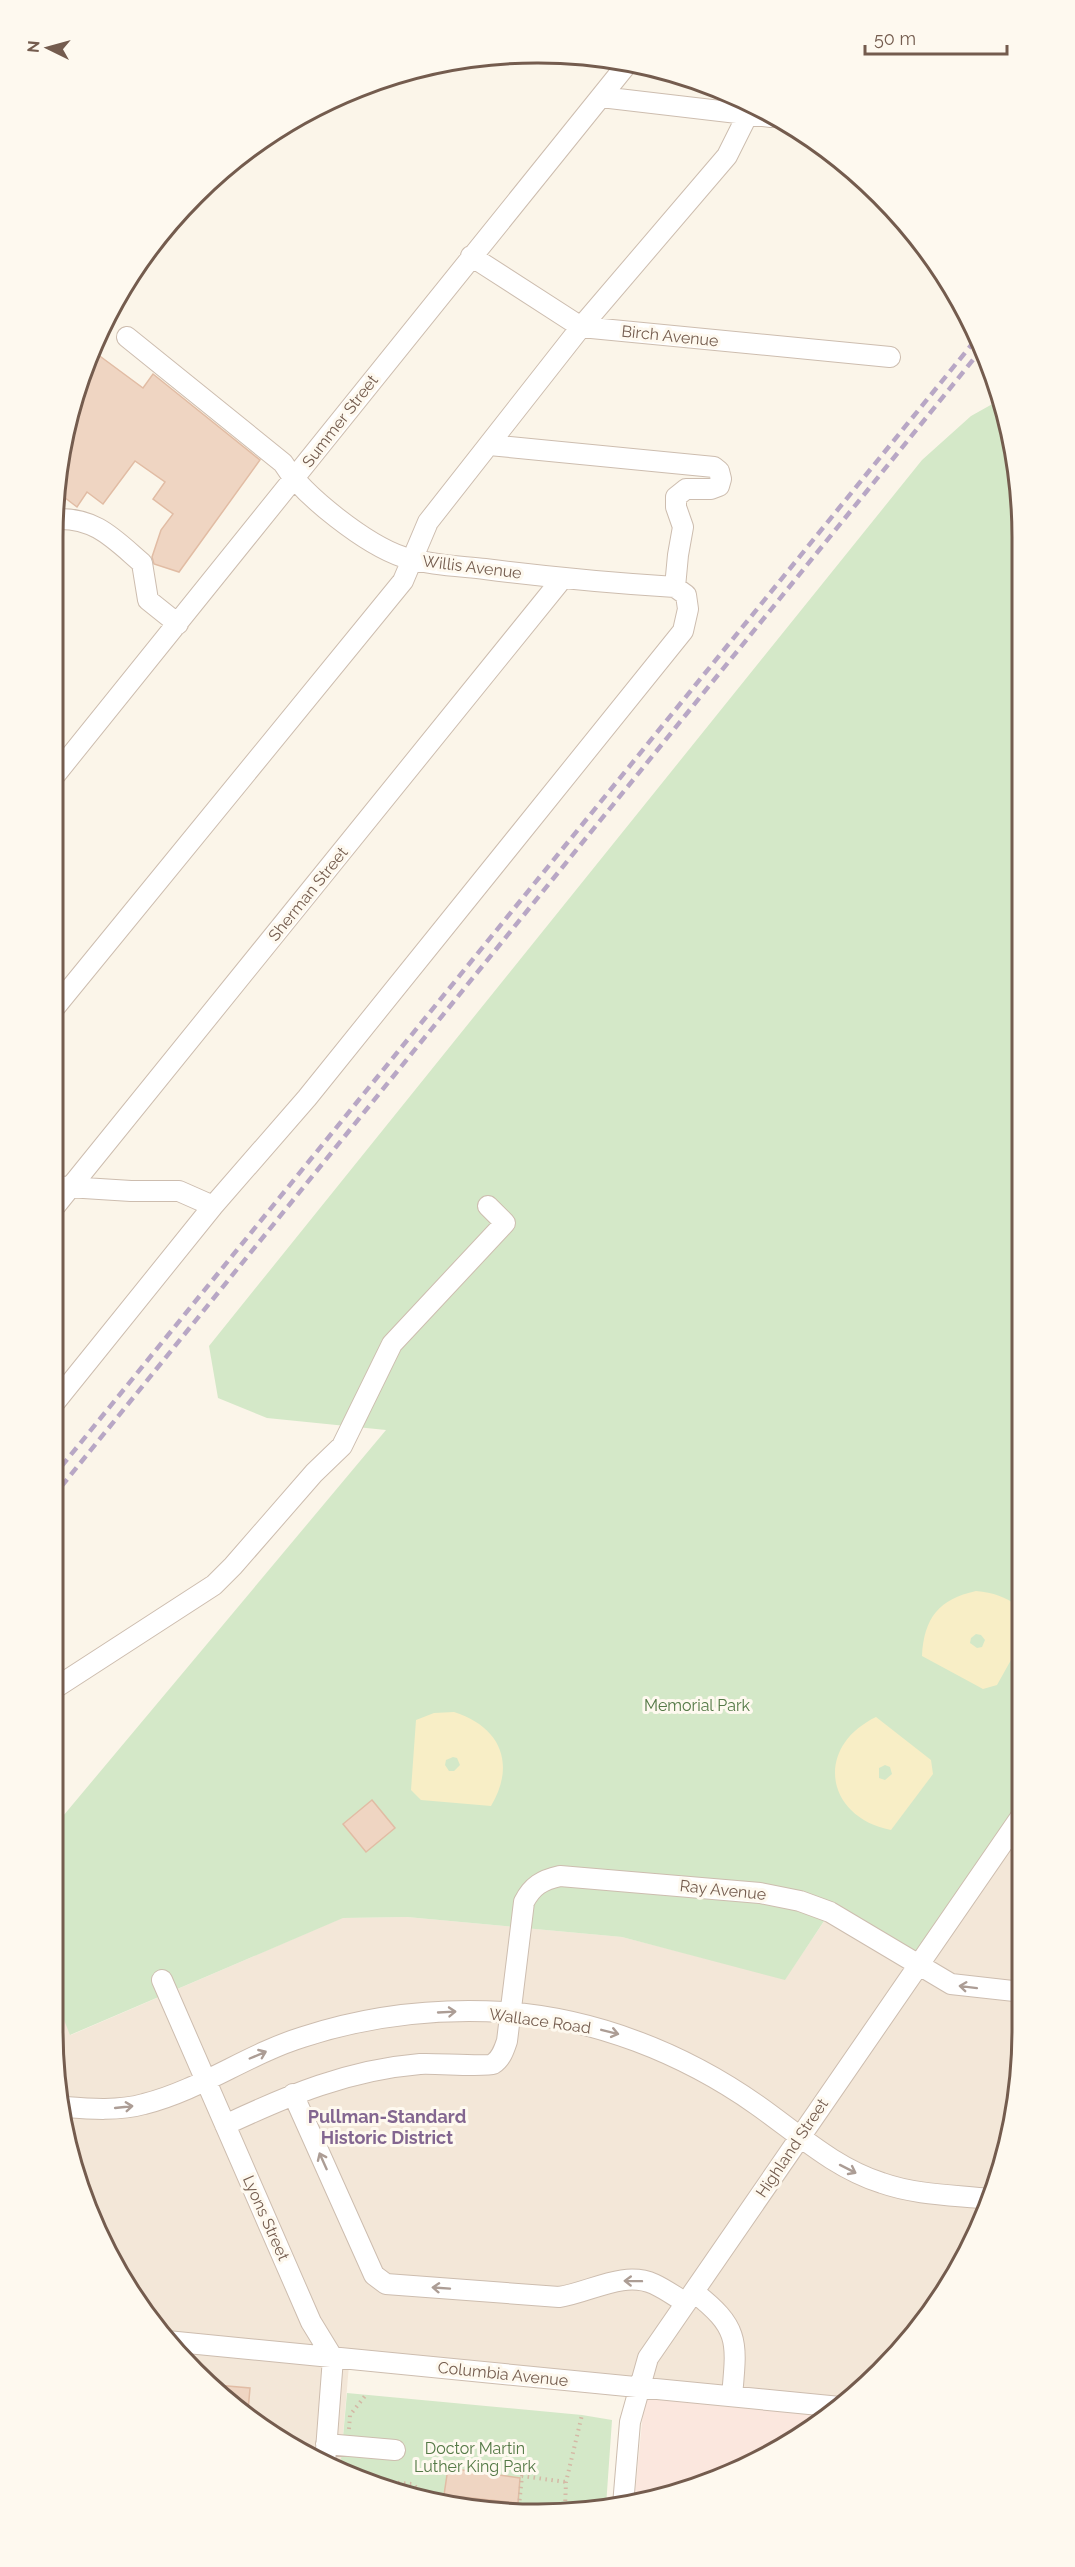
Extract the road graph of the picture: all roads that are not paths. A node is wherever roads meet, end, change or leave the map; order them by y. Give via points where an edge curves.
1 (622, 71) edge
2 (601, 97) junction
3 (748, 114) junction
4 (752, 114) edge
5 (471, 256) junction
6 (581, 327) junction
7 (127, 337) dead end
8 (890, 357) dead end
9 (489, 445) junction
10 (293, 480) junction
11 (64, 519) edge
12 (413, 560) junction
13 (562, 579) junction
14 (675, 587) junction
15 (178, 624) junction
16 (63, 765) edge
17 (63, 998) edge
18 (63, 1186) edge
19 (63, 1187) edge
20 (213, 1206) junction
21 (488, 1206) dead end
22 (63, 1392) edge
23 (63, 1683) edge
24 (1012, 1830) edge
25 (918, 1966) junction
26 (162, 1980) dead end
27 (1012, 1991) edge
28 (511, 2013) junction
29 (205, 2080) junction
30 (293, 2094) junction
31 (70, 2107) edge
32 (225, 2125) junction
33 (800, 2136) junction
34 (981, 2198) edge
35 (690, 2298) junction
36 (181, 2342) edge
37 (333, 2358) junction
38 (639, 2387) junction
39 (732, 2396) junction
40 (824, 2408) edge
41 (395, 2450) dead end
42 (325, 2454) edge
43 (326, 2454) edge
44 (625, 2496) edge

1 - 2 street, Summer Street
2 - 3 street
2 - 5 street, Summer Street
3 - 4 street
3 - 6 street via 727,156
5 - 6 street, Birch Avenue
5 - 10 street, Summer Street
6 - 8 street, Birch Avenue
6 - 9 street
7 - 10 street, Willis Avenue via 283,464
9 - 12 street via 428,522
9 - 14 street via 714,467 719,471 719,486 686,489 676,497 683,527
10 - 12 street, Willis Avenue via 371,542
10 - 15 street, Summer Street
11 - 15 street via 100,527 142,563 148,600
12 - 13 street, Willis Avenue
12 - 17 street via 403,581
13 - 14 street, Willis Avenue
13 - 18 street, Sherman Street
14 - 20 street via 688,602 683,631 314,1088
15 - 16 street, Summer Street
19 - 20 street via 179,1191
20 - 22 street
21 - 23 street via 505,1223 392,1344 342,1446 214,1585
24 - 25 street, Highland Street
27 -> 25 street, Ray Avenue via 951,1984
25 - 28 street, Ray Avenue via 830,1912 800,1901 760,1893 560,1876 538,1884 524,1902
25 - 33 street, Highland Street
26 - 29 street, Lyons Street
29 -> 28 street, Wallace Road via 264,2052 353,2023 405,2015
28 - 30 street, Ray Avenue via 505,2048 492,2064 445,2062 385,2069
28 -> 33 street, Wallace Road via 618,2034 664,2052 718,2080
31 -> 29 street, Wallace Road via 141,2105
29 - 32 street, Lyons Street
30 - 32 street, Ray Avenue
35 -> 30 street via 638,2280 612,2282 559,2297 386,2284 374,2275
32 - 37 street, Lyons Street via 311,2322
33 -> 34 street, Wallace Road via 832,2160 882,2183
33 - 35 street, Highland Street
35 - 38 street, Highland Street via 648,2358
35 - 39 street via 717,2310 730,2332 735,2355
36 - 37 street, Columbia Avenue
37 - 38 street, Columbia Avenue
37 - 42 street
38 - 39 street, Columbia Avenue
38 - 44 street, Highland Street via 630,2422
39 - 40 street, Columbia Avenue
41 - 43 street

